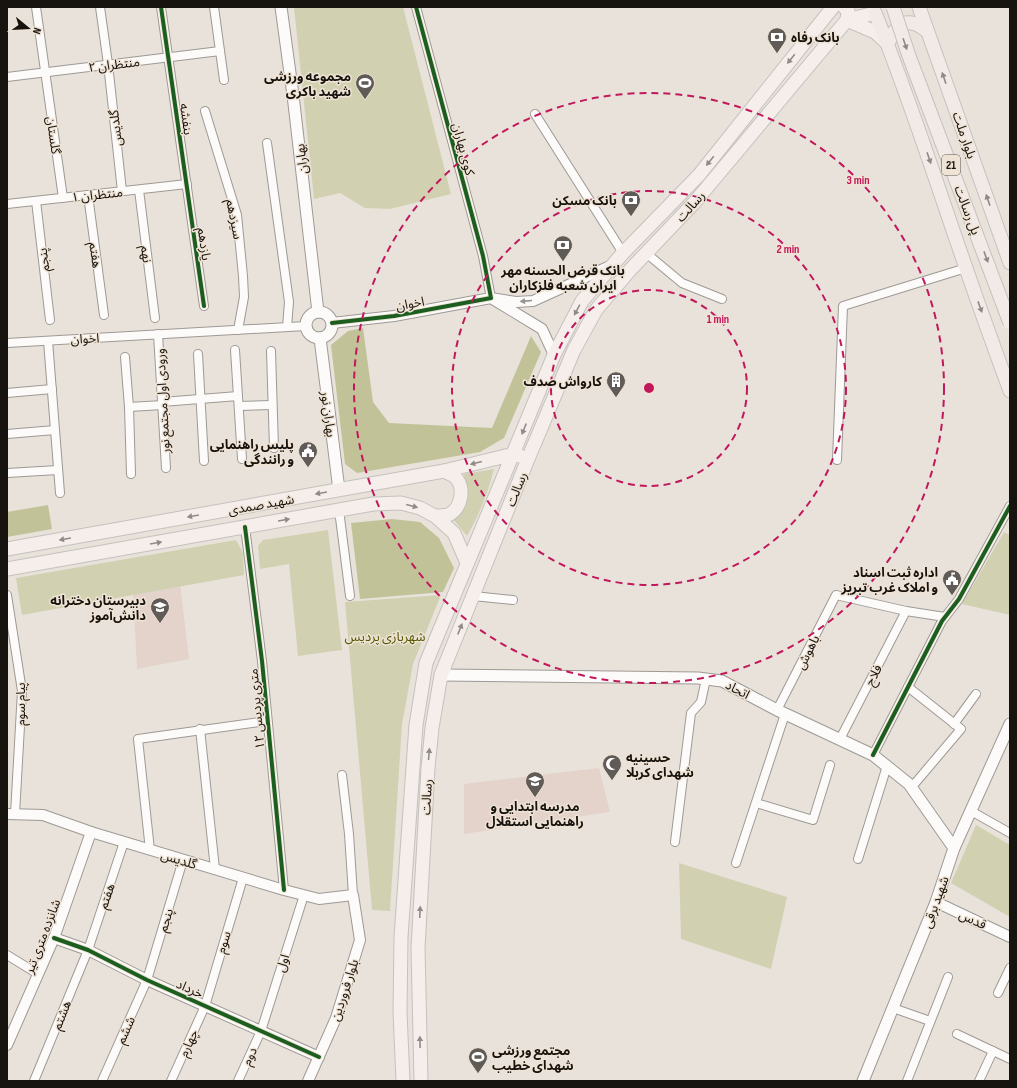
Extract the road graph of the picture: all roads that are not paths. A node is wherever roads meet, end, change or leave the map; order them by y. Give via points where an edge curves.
1 (36, 7) edge
2 (100, 7) edge
3 (161, 7) edge
4 (214, 7) edge
5 (281, 7) edge
6 (416, 7) edge
7 (833, 7) edge
8 (844, 7) edge
9 (893, 7) edge
10 (896, 7) edge
11 (919, 7) edge
12 (869, 10) edge
13 (847, 20) junction
14 (927, 31) junction
15 (888, 44) junction
16 (220, 51) junction
17 (168, 57) junction
18 (108, 64) junction
19 (45, 72) junction
20 (7, 77) edge
21 (224, 80) dead end
22 (205, 111) dead end
23 (535, 114) dead end
24 (268, 143) dead end
25 (187, 184) junction
26 (138, 190) junction
27 (122, 191) junction
28 (88, 195) junction
29 (63, 198) junction
30 (7, 201) edge
31 (36, 201) junction
32 (623, 253) junction
33 (646, 253) junction
34 (1010, 263) edge
35 (614, 265) junction
36 (966, 268) junction
37 (491, 298) junction
38 (722, 299) dead end
39 (204, 306) dead end
40 (318, 312) junction
41 (104, 315) dead end
42 (155, 318) dead end
43 (50, 320) dead end
44 (332, 323) junction
45 (1010, 323) edge
46 (306, 326) junction
47 (286, 327) junction
48 (238, 330) junction
49 (158, 334) junction
50 (320, 338) junction
51 (48, 341) junction
52 (7, 343) edge
53 (235, 350) dead end
54 (271, 351) dead end
55 (198, 354) dead end
56 (554, 355) junction
57 (125, 357) dead end
58 (52, 390) junction
59 (1010, 391) edge
60 (7, 393) edge
61 (238, 396) junction
62 (201, 399) junction
63 (162, 404) junction
64 (272, 405) junction
65 (239, 406) junction
66 (129, 407) junction
67 (55, 430) junction
68 (7, 434) edge
69 (274, 448) dead end
70 (514, 454) junction
71 (242, 459) dead end
72 (528, 460) junction
73 (837, 460) dead end
74 (204, 461) dead end
75 (166, 468) dead end
76 (58, 470) junction
77 (444, 471) junction
78 (7, 473) edge
79 (131, 474) dead end
80 (339, 490) junction
81 (60, 493) dead end
82 (1010, 506) edge
83 (339, 510) junction
84 (435, 516) junction
85 (130, 527) junction
86 (245, 527) junction
87 (96, 533) junction
88 (134, 547) junction
89 (7, 549) edge
90 (102, 552) junction
91 (467, 563) junction
92 (7, 569) edge
93 (7, 595) edge
94 (350, 596) dead end
95 (473, 596) junction
96 (513, 600) dead end
97 (906, 611) junction
98 (945, 617) junction
99 (442, 675) junction
100 (706, 679) junction
101 (908, 687) junction
102 (976, 694) dead end
103 (782, 712) junction
104 (268, 721) junction
105 (954, 724) junction
106 (1010, 724) edge
107 (200, 729) junction
108 (840, 739) junction
109 (873, 755) junction
110 (830, 765) dead end
111 (887, 766) junction
112 (342, 775) dead end
113 (911, 788) junction
114 (756, 803) junction
115 (971, 811) junction
116 (11, 814) edge
117 (91, 832) junction
118 (1010, 833) edge
119 (124, 842) junction
120 (675, 842) dead end
121 (954, 848) junction
122 (150, 850) junction
123 (858, 858) dead end
124 (183, 860) junction
125 (736, 862) dead end
126 (215, 869) junction
127 (244, 878) junction
128 (284, 890) junction
129 (304, 895) junction
130 (353, 896) junction
131 (936, 902) junction
132 (1010, 936) edge
133 (54, 938) junction
134 (88, 950) junction
135 (7, 955) edge
136 (1010, 968) edge
137 (38, 974) junction
138 (948, 977) dead end
139 (148, 980) junction
140 (998, 993) dead end
141 (205, 1006) junction
142 (893, 1008) junction
143 (930, 1021) junction
144 (11, 1027) edge
145 (261, 1031) junction
146 (958, 1034) dead end
147 (7, 1045) edge
148 (993, 1051) junction
149 (319, 1057) junction
150 (1010, 1059) edge
151 (34, 1081) edge
152 (102, 1081) edge
153 (171, 1081) edge
154 (238, 1081) edge
155 (308, 1081) edge
156 (403, 1081) edge
157 (421, 1081) edge
158 (863, 1081) edge
159 (907, 1081) edge
160 (979, 1081) edge

1 - 19 street, گلستان
2 - 18 street
3 - 17 street
4 - 16 street
5 - 40 main road, بهاران
6 - 37 street, کوی بهاران via 483,256
7 -> 32 main road, رسالت via 699,175
8 - 13 main road via 848,11
9 -> 45 highway, پل رسالت / 21, bridge via 909,56
10 - 12 main road via 882,14
11 - 14 highway, بلوار ملت / 21
12 - 13 main road
12 - 15 highway
13 - 15 main road via 875,32
13 - 33 main road, رسالت via 694,203
14 - 15 highway via 913,22 901,24 892,34
34 -> 14 highway, بلوار ملت / 21
15 -> 36 highway
16 - 17 street, منتظران ۲
16 - 21 street
17 - 18 street, منتظران ۲
17 - 25 street, بنفشه
18 - 19 street, منتظران ۲
18 - 27 street, گلدیس
19 - 20 street, منتظران ۲
19 - 29 street, گلستان
22 - 48 street, سیزدهم via 237,215 244,297
23 - 32 street
24 - 47 street via 289,302
25 - 26 street, منتظران ۱
25 - 39 street, یازدهم
26 - 27 street, منتظران ۱
26 - 42 street, نهم
27 - 28 street, منتظران ۱
28 - 29 street, منتظران ۱
28 - 41 street, هفتم
29 - 31 street, منتظران ۱
30 - 31 street, منتظران ۱
31 - 43 street, پنجم
32 - 35 main road, رسالت
33 - 38 street via 682,283
33 - 72 main road, رسالت via 596,310 574,350
35 -> 37 street, اخوان via 533,301 516,302
35 -> 56 main road, رسالت via 582,301
36 -> 59 highway
36 - 73 street via 842,306
37 - 44 street, اخوان via 394,316
37 - 56 street via 542,329
40 - 44 main road via 329,316
40 - 46 main road via 308,318
44 - 50 main road via 330,332
46 - 47 street, اخوان
46 - 50 main road via 312,336
47 - 48 street, اخوان
48 - 49 street, اخوان
49 - 51 street, اخوان
49 - 63 street, ورودی اول مجتمع نور
50 - 80 main road, بهاران نور
51 - 52 street, اخوان
51 - 58 street
53 - 61 street
54 - 64 street
55 - 62 street
56 -> 70 main road, رسالت
57 - 66 street
58 - 60 street
58 - 67 street
61 - 62 street
61 - 65 street
62 - 63 street
62 - 74 street
63 - 66 street
63 - 75 street, ورودی اول مجتمع نور
64 - 65 street
64 - 69 street
65 - 71 street
66 - 79 street
67 - 68 street
67 - 76 street
70 - 72 main road
70 -> 77 main road, شهید صمدی
70 - 91 main road, رسالت
72 - 95 main road, رسالت
76 - 78 street
76 - 81 street
77 - 80 main road, شهید صمدی
77 - 84 main road via 456,477 461,487 461,499 456,509 448,515
80 -> 85 main road, شهید صمدی
82 - 98 street via 958,599
83 -> 84 main road, شهید صمدی via 374,504 401,503 420,508
86 -> 83 main road, شهید صمدی
83 - 94 street
84 - 91 main road, شهید صمدی via 454,533
85 - 87 main road, شهید صمدی
85 - 88 main road via 123,537
88 -> 86 main road, شهید صمدی
86 - 104 street, ۱۲ متری پردیس
87 -> 89 main road, شهید صمدی
87 - 90 main road via 107,538 108,545
88 - 90 main road, شهید صمدی
90 - 92 main road, شهید صمدی
91 - 156 main road, رسالت via 426,663 416,725 402,937 400,1012
93 - 116 street, پیام سوم via 22,691
95 - 96 street
99 -> 95 main road, رسالت
97 - 98 street
97 - 103 street, باهوش via 836,595
97 - 108 street, فلاح
98 - 101 street
99 - 100 main road, اتحاد
157 -> 99 main road, رسالت via 418,948 428,768
100 - 103 main road, اتحاد via 722,681
100 - 120 street via 701,702 691,713
101 - 105 street
101 - 109 street
102 - 105 street
103 - 108 main road, اتحاد
103 - 114 street, باهوش
104 - 107 street
104 - 128 street, ۱۲ متری پردیس
105 - 113 street via 961,729
106 - 115 main road, شهید برقی
107 - 122 street via 138,739
107 - 126 street
108 - 109 main road, اتحاد
109 - 111 main road, اتحاد
110 - 114 street via 813,820
111 - 113 main road, اتحاد
111 - 123 street
112 - 130 street
113 - 121 main road, اتحاد
114 - 125 street, باهوش
115 - 118 street
115 - 121 main road, شهید برقی
116 - 117 street, گلدیس via 43,815
117 - 119 street, گلدیس
117 - 133 street, شانزده متری تیر
119 - 122 street, گلدیس
119 - 134 street, هفتم
121 - 131 main road, شهید برقی
122 - 124 street, گلدیس
124 - 126 street, گلدیس
124 - 139 street, پنجم
126 - 127 street, گلدیس
127 - 128 street, گلدیس
127 - 141 street, سوم
128 - 129 street, گلدیس
129 - 130 street, گلدیس via 319,899
129 - 145 street, اول
130 - 149 street, بلوار فروردین via 360,940 336,1018
131 - 132 street, قدس
131 - 142 main road, شهید برقی
133 - 134 street, خرداد
133 - 137 street, شانزده متری تیر
134 - 139 street, خرداد
134 - 151 street, هشتم
135 - 137 street
136 - 140 street
137 - 144 street, شانزده متری تیر
138 - 143 street
139 - 141 street, خرداد
139 - 152 street, ششم
141 - 145 street, خرداد
141 - 153 street, چهارم
142 - 143 street
142 - 158 main road, شهید برقی
143 - 159 street
144 - 147 street, شانزده متری تیر
145 - 149 street, خرداد
145 - 154 street, دوم
146 - 148 street
148 - 150 street
148 - 160 street
149 - 155 street, بلوار فروردین

